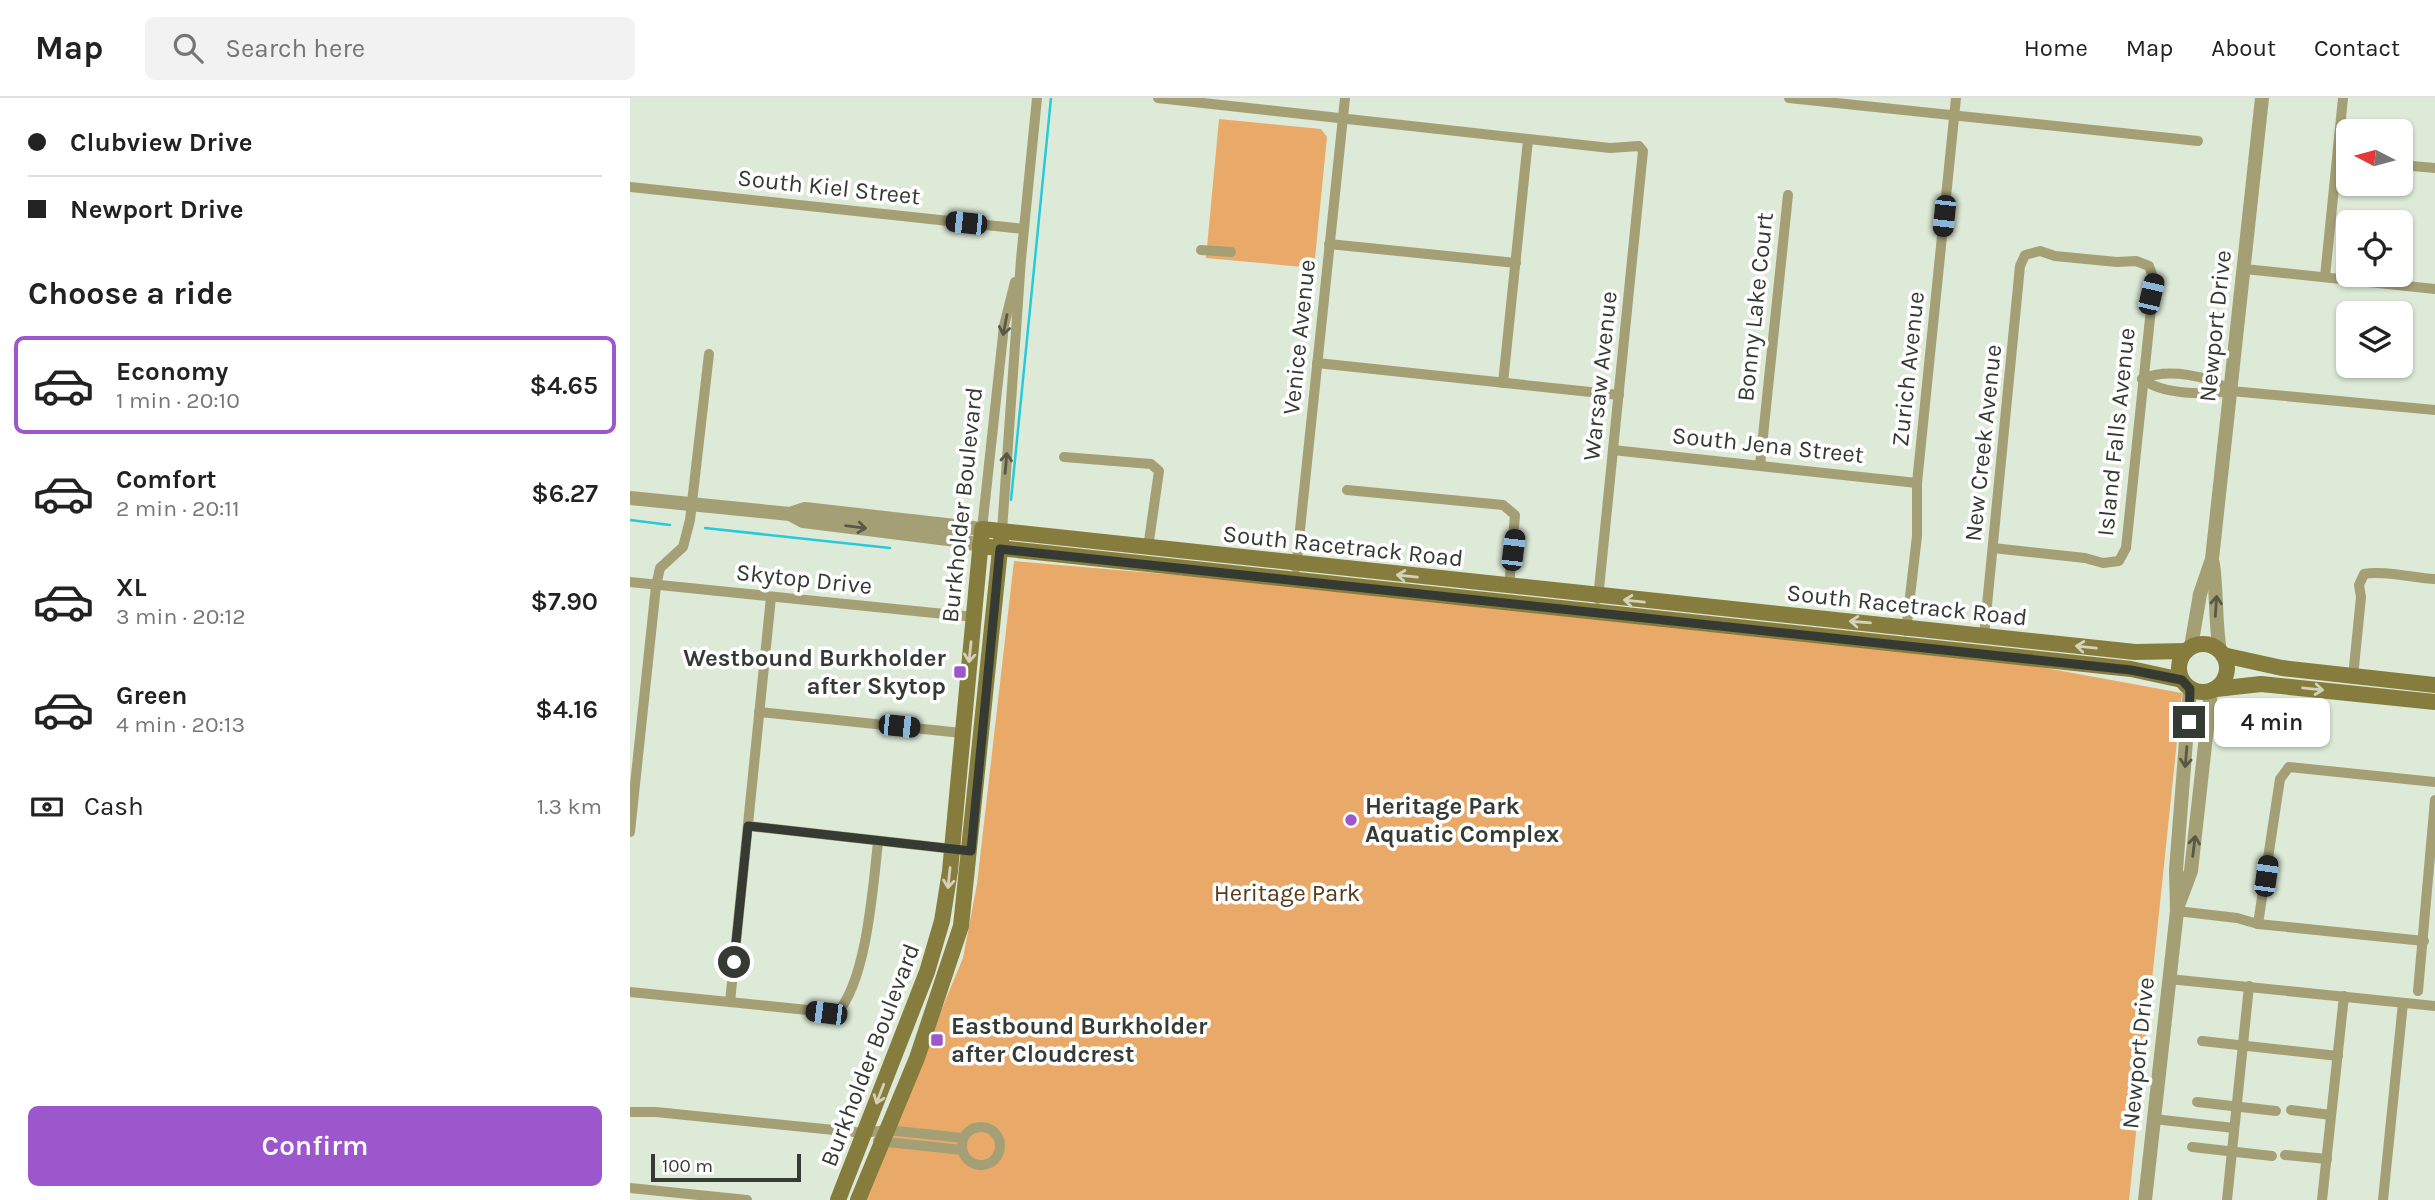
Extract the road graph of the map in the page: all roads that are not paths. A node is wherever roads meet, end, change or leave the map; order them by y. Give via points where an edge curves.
1 (1037, 98) edge
2 (1158, 98) edge
3 (1345, 98) edge
4 (1789, 98) edge
5 (1956, 98) edge
6 (2262, 98) edge
7 (2343, 98) edge
8 (1955, 115) junction
9 (2343, 119) edge
10 (1342, 120) junction
11 (1528, 140) junction
12 (2198, 141) dead end
13 (2413, 166) edge
14 (2435, 169) edge
15 (630, 187) edge
16 (1788, 195) dead end
17 (2337, 196) edge
18 (1024, 229) junction
19 (1329, 244) junction
20 (1201, 250) dead end
21 (1231, 252) dead end
22 (1021, 258) junction
23 (1516, 263) junction
24 (2150, 266) joint
25 (2245, 269) junction
26 (2325, 277) junction
27 (2435, 289) edge
28 (709, 354) dead end
29 (1317, 363) junction
30 (2142, 379) junction
31 (1503, 383) junction
32 (2231, 391) junction
33 (1619, 395) junction
34 (2435, 411) edge
35 (1613, 450) junction
36 (1064, 457) dead end
37 (1760, 466) junction
38 (1917, 483) junction
39 (1347, 490) dead end
40 (630, 498) edge
41 (692, 504) junction
42 (790, 514) junction
43 (982, 529) junction
44 (1002, 531) junction
45 (980, 546) junction
46 (1148, 548) junction
47 (1993, 548) junction
48 (1000, 549) junction
49 (2212, 559) junction
50 (1296, 563) junction
51 (2435, 579) edge
52 (1295, 581) junction
53 (630, 582) edge
54 (656, 586) junction
55 (1509, 587) junction
56 (771, 597) junction
57 (1598, 604) junction
58 (974, 617) junction
59 (1906, 627) junction
60 (1984, 636) junction
61 (1905, 645) junction
62 (2188, 649) junction
63 (2221, 653) junction
64 (2353, 677) junction
65 (2186, 685) junction
66 (2435, 685) edge
67 (2213, 690) junction
68 (630, 699) edge
69 (643, 700) junction
70 (2435, 702) edge
71 (760, 712) junction
72 (962, 733) junction
73 (2435, 782) edge
74 (2435, 800) edge
75 (748, 826) junction
76 (630, 832) edge
77 (878, 842) junction
78 (952, 849) junction
79 (971, 851) junction
80 (2177, 911) junction
81 (2258, 924) junction
82 (2424, 942) junction
83 (2169, 979) junction
84 (2249, 986) junction
85 (2418, 991) dead end
86 (630, 992) edge
87 (2344, 996) junction
88 (730, 1002) junction
89 (2403, 1003) junction
90 (2435, 1006) edge
91 (2202, 1041) dead end
92 (2242, 1045) junction
93 (2337, 1056) junction
94 (2197, 1102) dead end
95 (2236, 1106) junction
96 (2291, 1110) dead end
97 (2276, 1111) dead end
98 (630, 1112) edge
99 (2331, 1115) junction
100 (2154, 1119) junction
101 (2234, 1128) junction
102 (864, 1133) junction
103 (884, 1137) junction
104 (963, 1138) junction
105 (2192, 1147) dead end
106 (962, 1150) junction
107 (2231, 1151) junction
108 (2285, 1155) dead end
109 (2272, 1156) dead end
110 (2327, 1159) junction
111 (630, 1188) edge
112 (747, 1200) edge
113 (838, 1200) edge
114 (858, 1200) edge
115 (2145, 1200) edge
116 (2227, 1200) edge
117 (2322, 1200) edge
118 (2383, 1200) edge

1 - 18 street, Burkholder Boulevard
2 - 10 street
3 - 10 street, Venice Avenue
4 - 8 street
5 - 8 street, Zurich Avenue
6 - 25 street, Newport Drive
7 - 9 street
8 - 12 street
8 - 38 street, Zurich Avenue
10 - 11 street
10 - 19 street, Venice Avenue
11 - 23 street
11 - 33 street, Warsaw Avenue via 1610,148 1639,146 1643,151
13 - 14 street
15 - 18 street, South Kiel Street
16 - 37 street, Bonny Lake Court
17 - 26 street
18 - 22 street, Burkholder Boulevard
19 - 23 street
19 - 29 street, Venice Avenue
20 - 21 street
22 -> 43 street, Burkholder Boulevard via 1004,326
44 -> 22 street, Burkholder Boulevard
23 - 31 street
24 - 30 street, Island Falls Avenue via 2154,280
24 - 47 street, New Creek Avenue via 2040,251 2025,255 2020,266
25 - 26 street
25 - 32 street, Newport Drive
26 - 27 street
28 - 41 street
29 - 31 street
29 - 50 street, Venice Avenue
30 - 32 street via 2158,388
30 - 47 street, Island Falls Avenue via 2126,548 2119,561 2103,563
31 - 33 street
32 - 34 street
32 - 49 street, Newport Drive
33 - 35 street, Warsaw Avenue
35 - 37 street, South Jena Street
35 - 57 street, Warsaw Avenue
36 - 46 street via 1151,464 1159,471
37 - 38 street, South Jena Street
38 - 59 street, Zurich Avenue via 1917,536
39 - 55 street via 1503,505 1515,515 1516,526
40 - 41 street, South Racetrack Road
41 - 42 street, South Racetrack Road
41 - 54 street via 683,547 660,568
42 - 43 street, South Racetrack Road via 805,509
42 -> 45 street, South Racetrack Road via 803,521
43 - 44 main road, South Racetrack Road
43 - 45 main road, Burkholder Boulevard
44 - 46 main road, South Racetrack Road
44 - 48 main road, Burkholder Boulevard
45 - 48 main road, South Racetrack Road
45 - 58 main road, Burkholder Boulevard
46 - 50 main road, South Racetrack Road
47 - 60 street, New Creek Avenue
48 - 52 main road, South Racetrack Road
48 - 79 main road, Burkholder Boulevard
49 - 62 street, Newport Drive
63 -> 49 street, Newport Drive
50 - 52 street, Venice Avenue
55 -> 50 main road, South Racetrack Road
51 - 64 street via 2364,574 2359,585
52 - 57 main road, South Racetrack Road
53 - 54 street, Skytop Drive
54 - 56 street, Skytop Drive
54 - 69 street
55 - 57 main road, South Racetrack Road
56 - 58 street, Skytop Drive
56 - 71 street
59 -> 57 main road, South Racetrack Road
57 - 61 main road, South Racetrack Road
58 -> 72 main road, Burkholder Boulevard
59 - 60 main road, South Racetrack Road
59 - 61 street, Zurich Avenue
62 -> 60 main road, South Racetrack Road via 2134,652
61 - 65 main road, South Racetrack Road via 2131,670
62 - 63 main road via 2206,644
62 - 65 main road via 2179,666
63 - 64 main road via 2254,664
63 - 67 main road via 2227,671
64 - 66 main road
65 - 67 main road
65 -> 80 street, Newport Drive
67 -> 70 main road via 2261,684
80 -> 67 street, Newport Drive via 2191,871
68 - 69 street
69 - 76 street
71 - 72 street
71 - 75 street
72 - 78 main road, Burkholder Boulevard
73 - 81 street via 2289,767 2280,779
74 - 82 street
75 - 77 street
75 - 88 street
77 - 78 street
77 - 88 street via 868,924 844,1005 837,1013
78 - 79 street
78 -> 102 main road, Burkholder Boulevard via 936,947
79 - 103 main road, Burkholder Boulevard via 951,965
80 - 81 street
80 - 83 street, Newport Drive
81 - 82 street
82 - 85 street
83 - 84 street
83 - 100 street, Newport Drive
84 - 87 street
84 - 92 street
86 - 88 street
87 - 89 street
87 - 93 street
89 - 90 street
89 - 118 street
91 - 92 street
92 - 93 street
92 - 95 street
93 - 99 street
94 - 95 street
95 - 97 street
95 - 101 street
96 - 99 street
98 - 102 street
99 - 110 street
100 - 101 street
100 - 115 street, Newport Drive
101 - 107 street
102 - 103 street
102 - 113 main road, Burkholder Boulevard
103 - 104 street
103 - 106 street
103 - 114 main road, Burkholder Boulevard
104 - 106 street
104 - 106 street via 975,1127 987,1127 999,1138 1000,1149 995,1159 979,1165 968,1161
105 - 107 street
107 - 109 street
107 - 116 street
108 - 110 street
110 - 117 street
111 - 112 street

